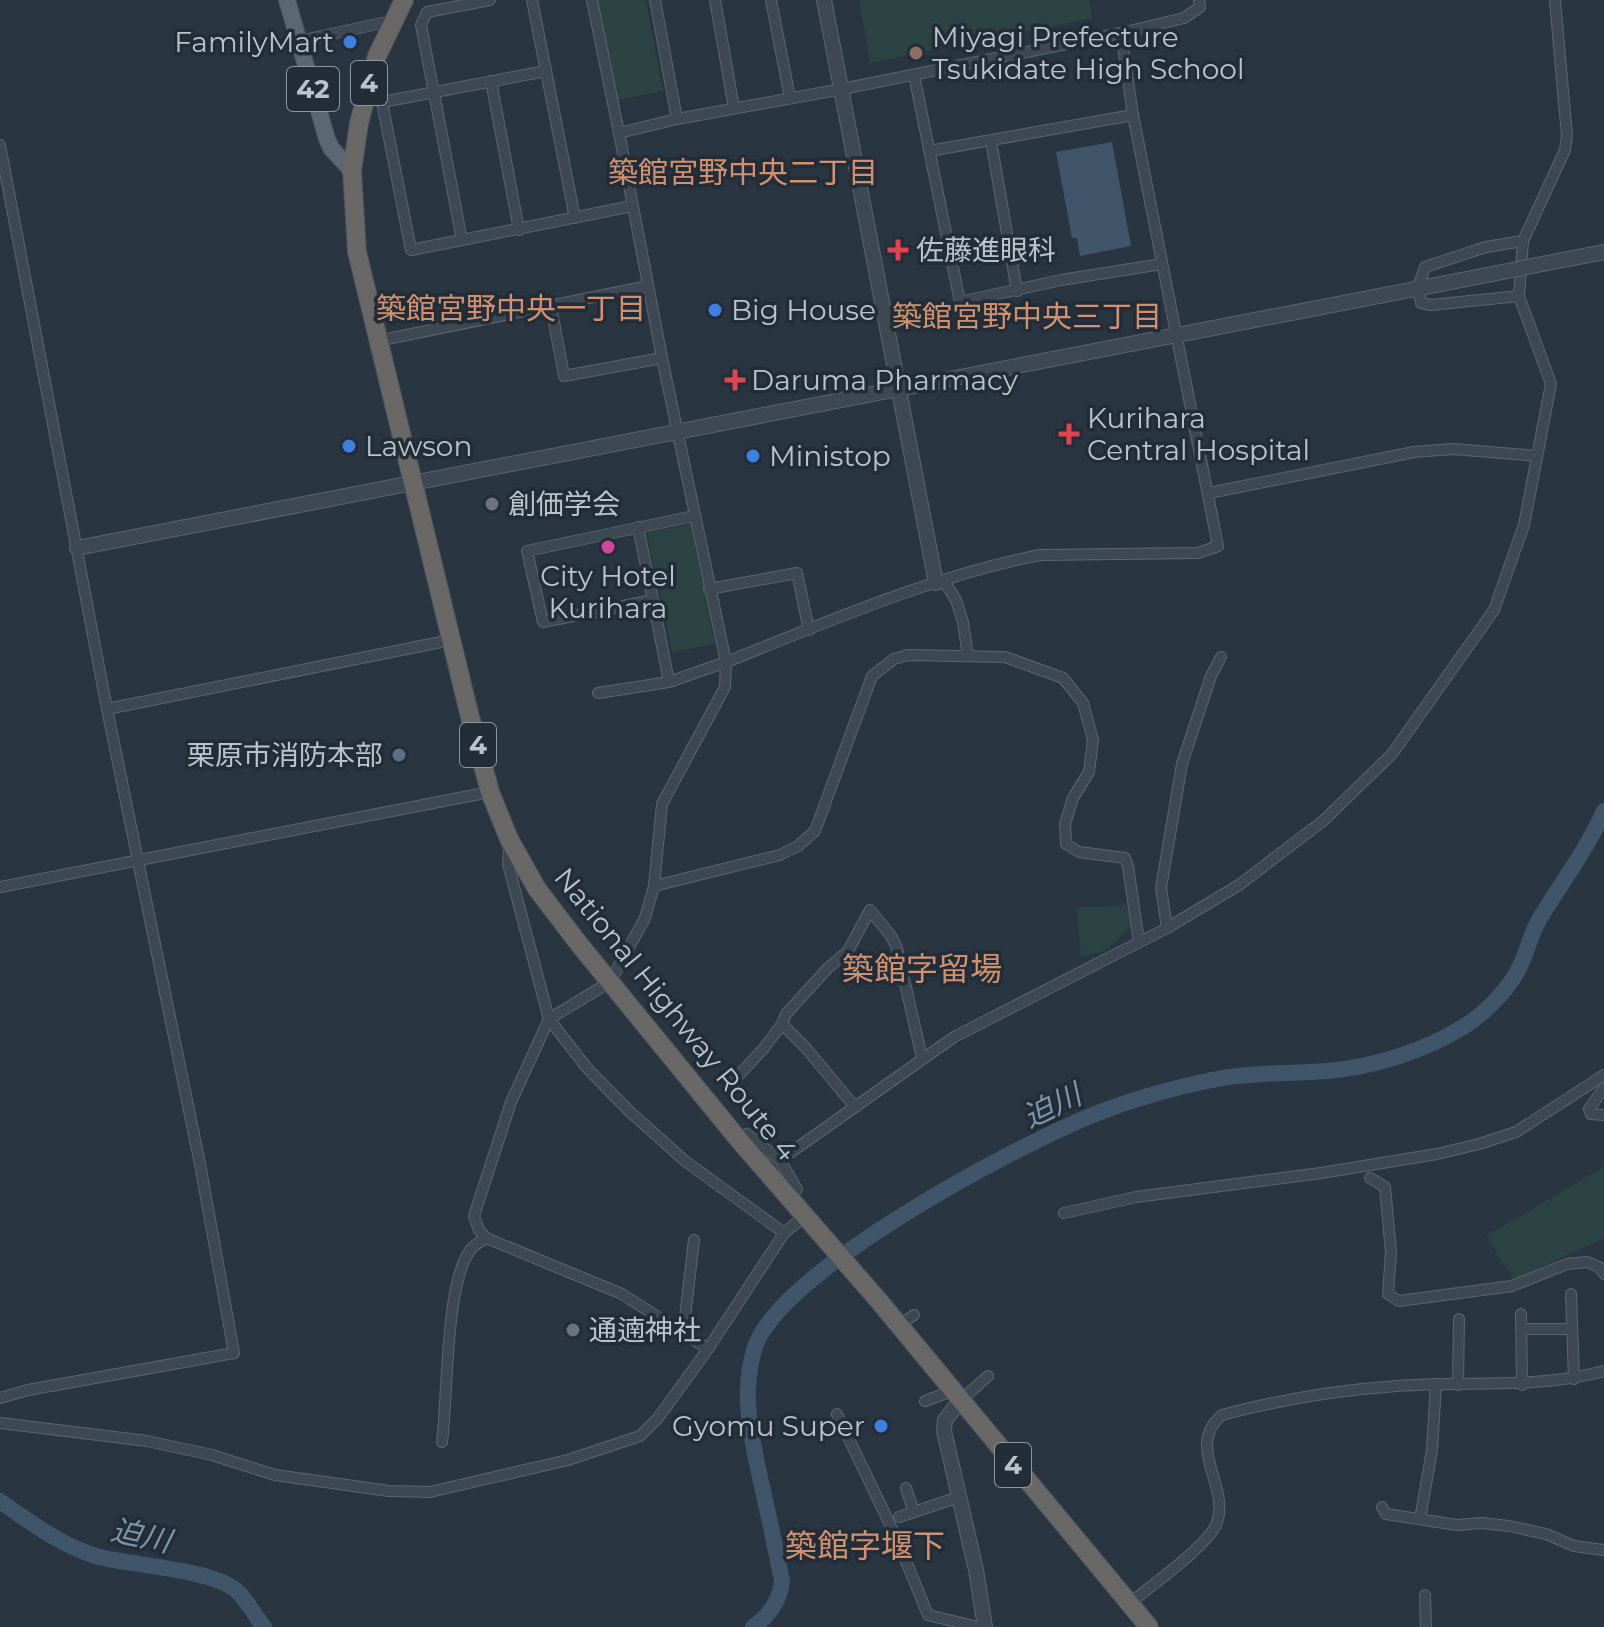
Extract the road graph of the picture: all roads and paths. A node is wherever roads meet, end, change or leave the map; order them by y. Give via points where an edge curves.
1 (287, 0) edge
2 (404, 0) edge
3 (490, 0) edge
4 (532, 0) edge
5 (592, 0) edge
6 (655, 0) edge
7 (715, 0) edge
8 (771, 0) edge
9 (824, 0) edge
10 (1199, 0) edge
11 (1555, 0) edge
12 (391, 25) junction
13 (1121, 33) junction
14 (299, 41) junction
15 (546, 71) junction
16 (914, 75) junction
17 (491, 81) junction
18 (842, 89) junction
19 (433, 92) junction
20 (790, 98) junction
21 (734, 108) junction
22 (1133, 115) junction
23 (677, 119) junction
24 (619, 133) junction
25 (991, 141) junction
26 (0, 145) edge
27 (929, 151) junction
28 (352, 171) junction
29 (632, 206) junction
30 (575, 218) junction
31 (519, 230) junction
32 (462, 240) junction
33 (1523, 241) junction
34 (1604, 252) edge
35 (1162, 264) junction
36 (648, 286) junction
37 (1418, 288) junction
38 (1017, 291) junction
39 (1519, 296) junction
40 (551, 306) junction
41 (1175, 334) junction
42 (377, 341) junction
43 (662, 358) junction
44 (898, 389) junction
45 (677, 432) junction
46 (1537, 456) junction
47 (413, 483) junction
48 (1209, 493) junction
49 (694, 516) junction
50 (638, 527) junction
51 (77, 548) junction
52 (940, 582) junction
53 (709, 589) junction
54 (653, 600) junction
55 (809, 630) junction
56 (451, 640) junction
57 (968, 656) junction
58 (1221, 657) dead end
59 (726, 662) junction
60 (669, 682) junction
61 (598, 693) dead end
62 (107, 709) junction
63 (490, 792) junction
64 (509, 839) junction
65 (139, 860) junction
66 (654, 886) junction
67 (0, 887) edge
68 (1167, 928) junction
69 (1139, 942) junction
70 (610, 982) junction
71 (549, 1019) junction
72 (782, 1024) junction
73 (922, 1058) junction
74 (728, 1074) dead end
75 (1604, 1075) edge
76 (1604, 1088) edge
77 (855, 1107) junction
78 (1604, 1115) edge
79 (739, 1140) junction
80 (780, 1160) junction
81 (1370, 1178) dead end
82 (789, 1198) junction
83 (1064, 1213) dead end
84 (808, 1219) junction
85 (784, 1233) junction
86 (486, 1238) junction
87 (694, 1240) dead end
88 (1604, 1274) edge
89 (1571, 1294) dead end
90 (1521, 1314) dead end
91 (1459, 1319) dead end
92 (1521, 1329) junction
93 (1571, 1329) junction
94 (683, 1334) junction
95 (708, 1349) junction
96 (1604, 1371) edge
97 (988, 1376) dead end
98 (1574, 1379) junction
99 (1436, 1384) junction
100 (1458, 1385) junction
101 (1522, 1385) junction
102 (956, 1396) junction
103 (0, 1398) edge
104 (925, 1401) dead end
105 (837, 1414) dead end
106 (0, 1423) edge
107 (442, 1442) dead end
108 (906, 1488) dead end
109 (959, 1497) junction
110 (1382, 1507) dead end
111 (914, 1512) junction
112 (899, 1517) dead end
113 (1420, 1519) junction
114 (1604, 1550) edge
115 (1425, 1595) dead end
116 (1129, 1604) junction
117 (978, 1627) edge
118 (985, 1627) edge
119 (1149, 1627) edge
120 (1426, 1627) edge

1 - 14 main road, 42
2 - 12 highway, National Highway Route 4 / 4
3 - 19 street via 427,12 421,25
4 - 15 street
5 - 24 street
6 - 23 street
7 - 21 street
8 - 20 street
9 - 18 street
10 - 13 street via 1200,7 1184,18
11 - 33 street via 1567,136
12 - 14 street
12 - 28 highway, National Highway Route 4 / 4 via 367,90
13 - 16 street
13 - 22 street
14 - 28 main road, 42 via 327,139
15 - 17 street
15 - 30 street
16 - 18 street
16 - 27 street
17 - 19 street
17 - 31 street
18 - 20 street
18 - 44 street
19 - 32 street
19 - 32 street via 382,102 384,117 411,250
20 - 21 street
21 - 23 street
22 - 25 street
22 - 35 street
23 - 24 street
24 - 29 street
25 - 27 street
25 - 38 street
26 - 51 street
27 - 38 street via 960,302
28 - 42 highway, National Highway Route 4 / 4 via 357,252
29 - 30 street
29 - 36 street
30 - 31 street
31 - 32 street
33 - 37 street via 1425,267
33 - 39 street
34 - 37 street, bridge
35 - 38 street
35 - 41 street
36 - 40 street
36 - 43 street
37 - 39 street via 1425,305
37 - 41 street
39 - 46 street via 1551,384
40 - 42 street
40 - 43 street via 564,376
41 - 44 street
41 - 48 street
42 - 47 highway, National Highway Route 4 / 4
43 - 45 street
44 - 45 street
44 - 52 street
45 - 47 street
45 - 49 street
46 - 48 street via 1453,449 1414,452
46 - 68 street via 1524,525 1494,610 1392,754 1323,821 1239,885
47 - 51 street
47 - 56 highway, National Highway Route 4 / 4
48 - 52 street via 1218,546 1198,553 1040,555
49 - 50 street
49 - 53 street
50 - 54 street
50 - 54 street via 527,551 543,622
51 - 62 street
52 - 55 street
52 - 57 street via 956,600
53 - 55 street via 797,573
53 - 59 street
54 - 60 street
55 - 59 street
56 - 62 street
56 - 63 highway, National Highway Route 4 / 4
57 - 66 street via 908,655 872,676 815,831 798,846 757,862
57 - 69 street via 1005,657 1063,678 1083,703 1093,740 1089,772 1065,824 1066,844 1079,852 1125,858
58 - 68 street via 1182,764 1161,888
59 - 60 street
59 - 66 street via 725,687 662,804
60 - 61 street
62 - 65 street
63 - 64 highway, National Highway Route 4 / 4
63 - 65 street
64 - 70 highway, National Highway Route 4 / 4 via 537,889
64 - 71 street via 508,864
65 - 67 street
65 - 103 street via 234,1353
66 - 70 street via 645,918
68 - 69 street
69 - 73 street
70 - 71 street
70 - 79 highway, National Highway Route 4 / 4
71 - 85 street via 629,1111 685,1161
71 - 86 street via 511,1102 474,1216
72 - 73 street via 848,951 870,910 897,948
72 - 74 street via 740,1074
72 - 77 street
73 - 77 street
75 - 83 street via 1516,1132 1479,1144
76 - 78 street via 1589,1109
77 - 80 street
79 - 80 street via 747,1134
79 - 82 highway, National Highway Route 4 / 4
80 - 82 street via 797,1189
81 - 88 street via 1385,1187 1391,1252 1388,1294 1399,1301 1512,1286 1567,1264 1587,1262
82 - 84 highway, National Highway Route 4 / 4
84 - 85 street
84 - 102 highway, National Highway Route 4 / 4 via 879,1301 906,1320
85 - 95 street
86 - 94 street via 622,1294
86 - 107 street via 472,1249 458,1277
87 - 94 street
89 - 93 street
90 - 92 street
91 - 100 street
92 - 93 street
92 - 101 street
93 - 98 street
94 - 95 street
95 - 106 street via 640,1436 568,1460 430,1492 275,1475 147,1441
96 - 98 street
97 - 102 street
98 - 101 street
99 - 100 street
99 - 113 street
99 - 116 street via 1327,1394 1222,1415 1205,1443 1218,1497 1216,1526
100 - 101 street
102 - 104 street
102 - 109 street via 944,1425
102 - 116 highway, National Highway Route 4 / 4
105 - 117 street via 928,1615
108 - 111 street
109 - 111 street
109 - 118 street
110 - 113 street via 1386,1514
111 - 112 street
113 - 114 street via 1509,1526
115 - 120 street
116 - 119 highway, National Highway Route 4 / 4

